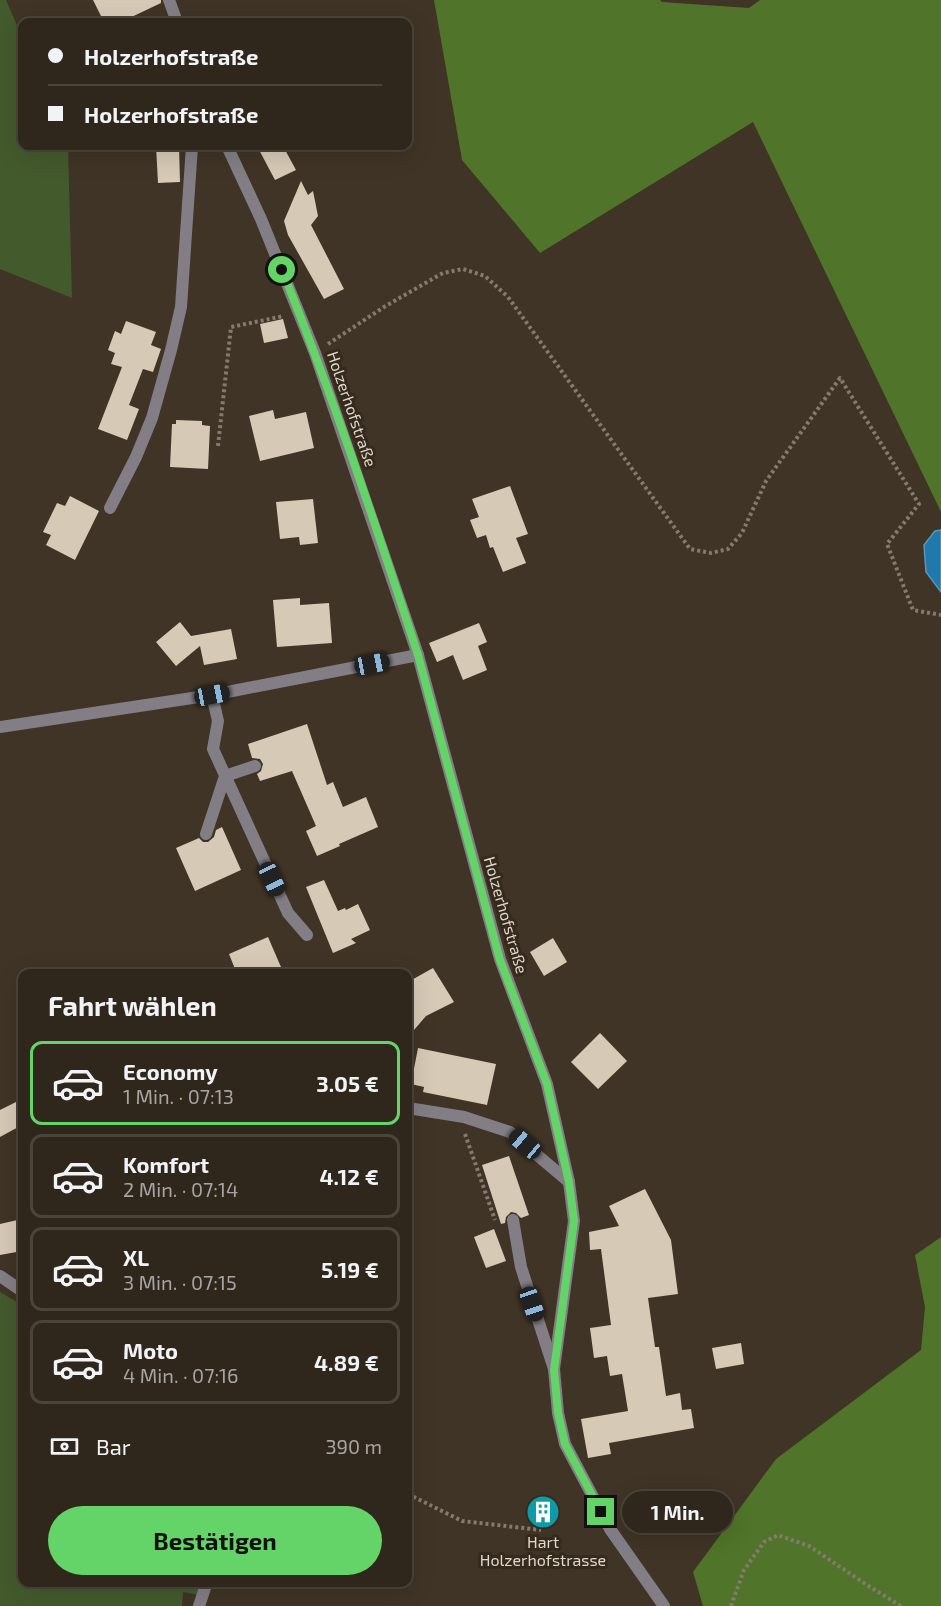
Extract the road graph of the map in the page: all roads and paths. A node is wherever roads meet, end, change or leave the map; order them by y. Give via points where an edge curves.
1 (169, 0) edge
2 (176, 18) edge
3 (192, 150) edge
4 (229, 150) edge
5 (299, 313) junction
6 (315, 353) junction
7 (218, 446) dead end
8 (110, 508) dead end
9 (941, 615) edge
10 (418, 655) junction
11 (212, 695) junction
12 (0, 727) edge
13 (255, 766) dead end
14 (225, 776) junction
15 (206, 834) dead end
16 (307, 935) dead end
17 (412, 1109) edge
18 (459, 1116) junction
19 (569, 1182) junction
20 (513, 1220) dead end
21 (516, 1236) junction
22 (0, 1276) edge
23 (18, 1288) edge
24 (554, 1370) junction
25 (412, 1496) edge
26 (541, 1530) dead end
27 (205, 1587) edge
28 (199, 1606) edge
29 (664, 1606) edge
30 (731, 1606) edge
31 (901, 1606) edge

1 - 2 street
3 - 8 street via 181,307 152,418
4 - 5 street, Holzerhofstraße
5 - 6 street, Holzerhofstraße
5 - 7 path via 231,327
6 - 9 path via 443,273 463,269 485,276 508,297 690,549 711,553 728,549 742,533 766,481 840,378 920,504 887,544 913,610
6 - 10 street, Holzerhofstraße
10 - 11 street
10 - 19 street, Holzerhofstraße via 500,960 547,1084
11 - 12 street
11 - 14 street via 218,721 213,749
13 - 14 street
14 - 15 street
14 - 16 street via 288,913
17 - 18 street
18 - 19 street via 510,1132
18 - 21 path via 499,1229
19 - 24 street, Holzerhofstraße via 574,1221
20 - 21 street
21 - 24 street via 521,1267
22 - 23 street
24 - 29 street, Holzerhofstraße via 565,1444 610,1529
25 - 26 path via 462,1521
27 - 28 street
30 - 31 path via 744,1570 764,1542 778,1535 809,1546

